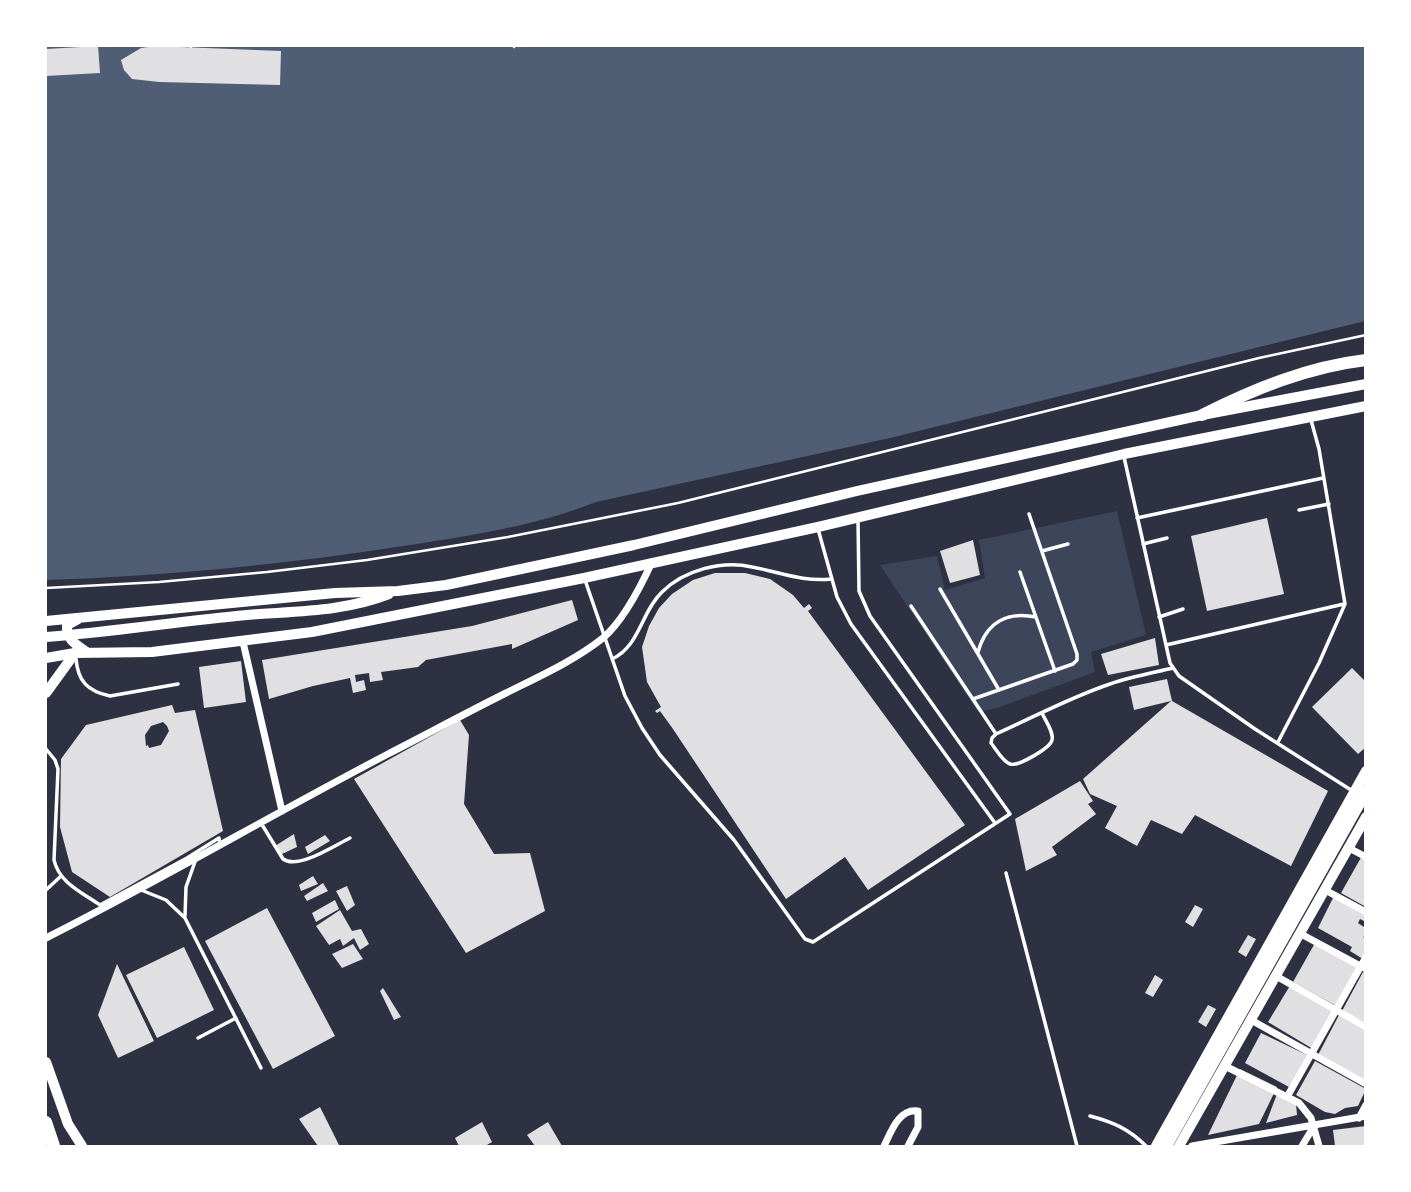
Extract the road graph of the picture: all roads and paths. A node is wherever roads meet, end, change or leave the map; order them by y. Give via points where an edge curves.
1 (1366, 335) edge
2 (1366, 360) edge
3 (1366, 384) edge
4 (1366, 406) edge
5 (1202, 415) junction
6 (1310, 416) junction
7 (1124, 454) junction
8 (1324, 478) junction
9 (1329, 503) junction
10 (1299, 510) dead end
11 (1029, 514) dead end
12 (859, 518) junction
13 (1137, 518) junction
14 (818, 527) junction
15 (1167, 538) dead end
16 (1068, 544) dead end
17 (1143, 544) junction
18 (368, 551) dead end
19 (1042, 551) junction
20 (368, 560) junction
21 (652, 562) junction
22 (1020, 572) dead end
23 (584, 578) junction
24 (831, 579) junction
25 (46, 588) edge
26 (940, 589) dead end
27 (398, 590) junction
28 (1345, 604) junction
29 (911, 606) dead end
30 (1183, 609) dead end
31 (1036, 617) junction
32 (1159, 617) junction
33 (80, 618) junction
34 (46, 621) edge
35 (605, 636) junction
36 (46, 637) edge
37 (243, 642) junction
38 (1166, 645) junction
39 (978, 652) junction
40 (75, 653) junction
41 (88, 653) junction
42 (46, 658) edge
43 (612, 659) junction
44 (1173, 668) junction
45 (1055, 671) junction
46 (178, 684) dead end
47 (999, 690) junction
48 (46, 693) edge
49 (973, 699) junction
50 (1042, 713) junction
51 (996, 734) junction
52 (1278, 742) junction
53 (46, 750) edge
54 (1366, 771) edge
55 (1359, 791) edge
56 (282, 811) junction
57 (1366, 817) edge
58 (261, 823) junction
59 (995, 823) junction
60 (350, 838) dead end
61 (221, 845) junction
62 (1349, 848) junction
63 (1366, 857) edge
64 (197, 859) junction
65 (1006, 873) dead end
66 (61, 876) junction
67 (46, 890) edge
68 (140, 890) junction
69 (1325, 890) junction
70 (100, 908) junction
71 (1366, 912) edge
72 (185, 918) junction
73 (1301, 934) junction
74 (46, 938) edge
75 (1366, 957) edge
76 (1363, 968) edge
77 (1276, 976) junction
78 (1336, 1010) junction
79 (236, 1018) junction
80 (1251, 1020) junction
81 (1366, 1027) edge
82 (198, 1038) dead end
83 (1311, 1054) junction
84 (46, 1062) edge
85 (1225, 1066) junction
86 (261, 1068) dead end
87 (1366, 1084) edge
88 (1287, 1097) junction
89 (1366, 1105) edge
90 (1090, 1116) dead end
91 (1362, 1117) edge
92 (46, 1122) edge
93 (68, 1124) junction
94 (1314, 1126) junction
95 (54, 1146) edge
96 (69, 1146) edge
97 (82, 1146) edge
98 (884, 1146) edge
99 (908, 1146) edge
100 (1077, 1146) edge
101 (1146, 1146) edge
102 (1156, 1146) edge
103 (1166, 1146) edge
104 (1180, 1146) edge
105 (1192, 1146) edge
106 (1302, 1146) edge
107 (1318, 1146) edge

1 - 20 path via 678,503
2 - 5 highway via 1288,377
3 - 5 main road
4 - 6 main road
5 - 27 main road via 593,554 446,585
6 - 7 main road
6 - 8 lane
7 - 12 main road
7 - 13 lane
8 - 9 lane
8 - 13 lane
9 - 10 lane
9 - 28 lane
11 - 19 lane
12 - 14 main road
12 - 59 lane via 859,591 870,616 1010,814
13 - 17 lane
14 - 21 main road
14 - 24 lane
15 - 17 lane
16 - 19 lane
17 - 32 lane
18 - 20 path
19 - 45 lane via 1078,657
20 - 25 path via 159,582
21 - 23 main road
21 - 35 street
22 - 31 lane
23 - 35 lane
23 - 37 main road
24 - 43 lane via 792,578 749,566 709,567 664,589 628,648
24 - 59 lane via 851,624
26 - 39 lane
27 - 33 main road
27 - 36 main road via 330,610
28 - 38 lane
28 - 52 lane
29 - 49 lane
30 - 32 lane
31 - 39 lane via 1022,614 998,621 981,639
31 - 45 lane
32 - 38 lane
33 - 34 main road
33 - 41 main road via 67,625 67,633
35 - 43 lane
35 - 56 street via 556,668
37 - 41 main road via 152,652
37 - 56 street
38 - 44 lane
39 - 47 lane
40 - 41 main road
40 - 42 main road
40 - 46 lane via 81,681 102,694
40 - 48 main road
43 - 59 lane via 625,696 660,755 734,840 808,942
44 - 50 lane via 1113,683
44 - 52 lane
45 - 47 lane
47 - 49 lane
49 - 51 lane
50 - 51 lane
50 - 51 lane via 1052,740 1019,764 1006,762 991,743
52 - 55 lane
53 - 66 lane via 58,769 54,860
54 - 55 main road
55 - 102 main road
55 - 103 highway
56 - 58 street
57 - 62 main road
58 - 60 lane via 288,862 300,862
58 - 61 street
61 - 64 street
61 - 70 lane via 219,838
62 - 63 street
62 - 69 main road
64 - 68 street
64 - 72 lane via 186,887
65 - 100 lane
66 - 67 lane
66 - 70 lane
68 - 70 street
68 - 72 lane via 166,900
69 - 71 street
69 - 73 main road
70 - 74 street
72 - 79 lane
73 - 76 street
73 - 77 main road
75 - 76 street
76 - 78 street
77 - 78 street
77 - 80 main road
78 - 81 street
78 - 83 street
79 - 82 lane
79 - 86 lane
80 - 83 street
80 - 85 main road
83 - 87 street
83 - 88 street
84 - 93 main road
85 - 88 street
85 - 104 main road
88 - 94 street via 1306,1110
89 - 91 street
90 - 101 lane via 1119,1125
91 - 94 street
92 - 95 highway
93 - 96 main road
93 - 97 main road
94 - 105 street
94 - 106 street
94 - 107 street
98 - 99 street via 902,1114 918,1111 918,1127

